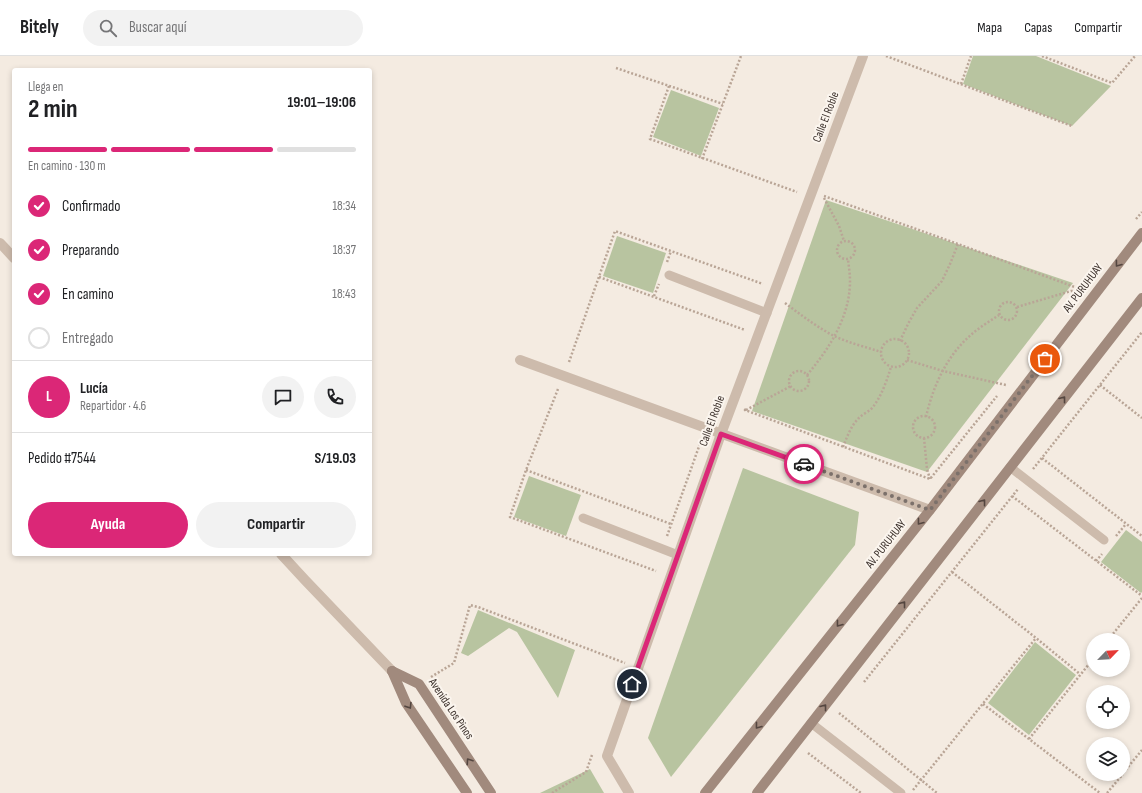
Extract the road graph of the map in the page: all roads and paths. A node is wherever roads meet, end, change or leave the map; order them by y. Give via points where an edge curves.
1 (741, 56) edge
2 (863, 56) edge
3 (886, 56) edge
4 (971, 56) edge
5 (1042, 56) edge
6 (1135, 56) edge
7 (616, 68) dead end
8 (961, 84) junction
9 (669, 86) junction
10 (723, 104) junction
11 (1072, 126) dead end
12 (702, 159) junction
13 (826, 189) dead end
14 (824, 196) junction
15 (810, 197) junction
16 (821, 203) dead end
17 (1142, 212) edge
18 (1133, 224) dead end
19 (615, 230) dead end
20 (1142, 233) edge
21 (844, 241) junction
22 (0, 243) edge
23 (958, 244) junction
24 (12, 256) edge
25 (848, 260) junction
26 (670, 275) dead end
27 (599, 277) dead end
28 (776, 289) junction
29 (1082, 290) junction
30 (1078, 296) dead end
31 (1142, 298) edge
32 (1017, 307) junction
33 (782, 310) dead end
34 (767, 313) junction
35 (1000, 315) junction
36 (1142, 332) edge
37 (758, 336) junction
38 (835, 336) junction
39 (900, 341) junction
40 (882, 352) junction
41 (520, 360) dead end
42 (907, 360) junction
43 (891, 366) junction
44 (943, 371) junction
45 (807, 375) junction
46 (791, 386) junction
47 (1100, 386) junction
48 (748, 403) dead end
49 (746, 410) junction
50 (926, 417) junction
51 (1142, 418) edge
52 (705, 428) junction
53 (721, 434) junction
54 (924, 438) junction
55 (843, 446) junction
56 (1042, 458) junction
57 (1010, 467) junction
58 (526, 470) dead end
59 (1032, 471) dead end
60 (930, 479) junction
61 (1021, 485) dead end
62 (1012, 496) junction
63 (930, 510) junction
64 (510, 517) dead end
65 (582, 518) dead end
66 (671, 524) junction
67 (1142, 536) edge
68 (1104, 540) dead end
69 (665, 542) dead end
70 (678, 555) junction
71 (283, 556) edge
72 (657, 566) dead end
73 (952, 572) junction
74 (1142, 597) edge
75 (1114, 633) edge
76 (1036, 638) junction
77 (1086, 667) edge
78 (622, 670) dead end
79 (392, 671) junction
80 (1080, 674) junction
81 (864, 682) dead end
82 (419, 684) junction
83 (983, 704) junction
84 (835, 718) dead end
85 (811, 723) junction
86 (1029, 739) junction
87 (594, 750) dead end
88 (1142, 750) edge
89 (808, 753) dead end
90 (1130, 765) edge
91 (921, 780) junction
92 (1117, 781) edge
93 (467, 793) edge
94 (491, 793) edge
95 (552, 793) edge
96 (629, 793) edge
97 (705, 793) edge
98 (756, 793) edge
99 (861, 793) edge
100 (901, 793) edge
101 (911, 793) edge
102 (937, 793) edge
103 (1100, 793) edge
104 (1108, 793) edge

1 - 10 path
2 - 15 street, Calle El Roble
3 - 8 path
4 - 8 path
5 - 6 path via 1112,83
7 - 9 path
8 - 11 path
9 - 10 path
9 - 12 path via 650,139
10 - 12 path
12 - 15 path
13 - 14 path
14 - 16 path
14 - 21 path
14 - 23 path
15 - 28 street, Calle El Roble
17 - 18 path
19 - 28 path
20 -> 63 main road, AV. PURUHUAY
21 - 25 path via 836,249 842,259
21 - 25 path via 852,242 856,250
22 - 24 street
23 - 29 path
23 - 39 path via 942,281 917,308
25 - 38 path via 848,300 843,320
26 - 34 lane
27 - 37 path
28 - 34 street, Calle El Roble
29 - 30 path
29 - 32 path
57 -> 31 main road
32 - 35 path via 1009,301 1003,303 999,310
32 - 35 path via 1018,312 1012,320 1002,319
33 - 38 path via 785,303
34 - 37 street, Calle El Roble
35 - 44 path via 971,334
36 - 47 path
37 - 53 street, Calle El Roble
38 - 40 path
38 - 45 path
39 - 40 path via 888,341
39 - 42 path via 909,351
40 - 43 path via 884,361
41 - 52 street
42 - 43 path via 898,367
42 - 44 path
43 - 55 path via 880,395 872,408 858,419
44 - 50 path via 936,382
44 - 60 path via 1006,384
45 - 46 path via 803,372 793,374 790,378
45 - 46 path via 809,380 805,389 795,390
46 - 49 path
47 - 51 path
47 - 56 path
48 - 49 path
49 - 55 path
50 - 54 path via 931,419 935,428 934,434
50 - 54 path via 920,417 914,426 914,432
52 - 53 street
52 - 66 path
53 - 63 street
53 - 70 street, Calle El Roble
54 - 60 path
55 - 60 path
56 - 59 path
56 - 67 path
57 - 68 lane
85 -> 57 main road
58 - 66 path
61 - 62 path
62 - 73 path
62 - 74 path
63 -> 97 main road, AV. PURUHUAY
64 - 72 path via 656,571
65 - 70 lane
66 - 69 path
70 - 96 street, Calle El Roble via 607,756
71 - 79 street
73 - 76 path
73 - 81 path
74 - 75 path
76 - 80 path
76 - 83 path
77 - 80 path
78 - 82 path via 625,663 470,604 454,663
79 - 82 main road, Avenida Los Pinos
79 -> 93 main road via 406,703
80 - 86 path
94 -> 82 main road, Avenida Los Pinos
83 - 86 path
83 - 91 path
84 - 91 path via 839,713
85 - 98 main road
85 - 100 lane
86 - 103 path
87 - 95 path via 586,772
88 - 90 path
89 - 99 path
91 - 101 path
91 - 102 path
92 - 104 path

